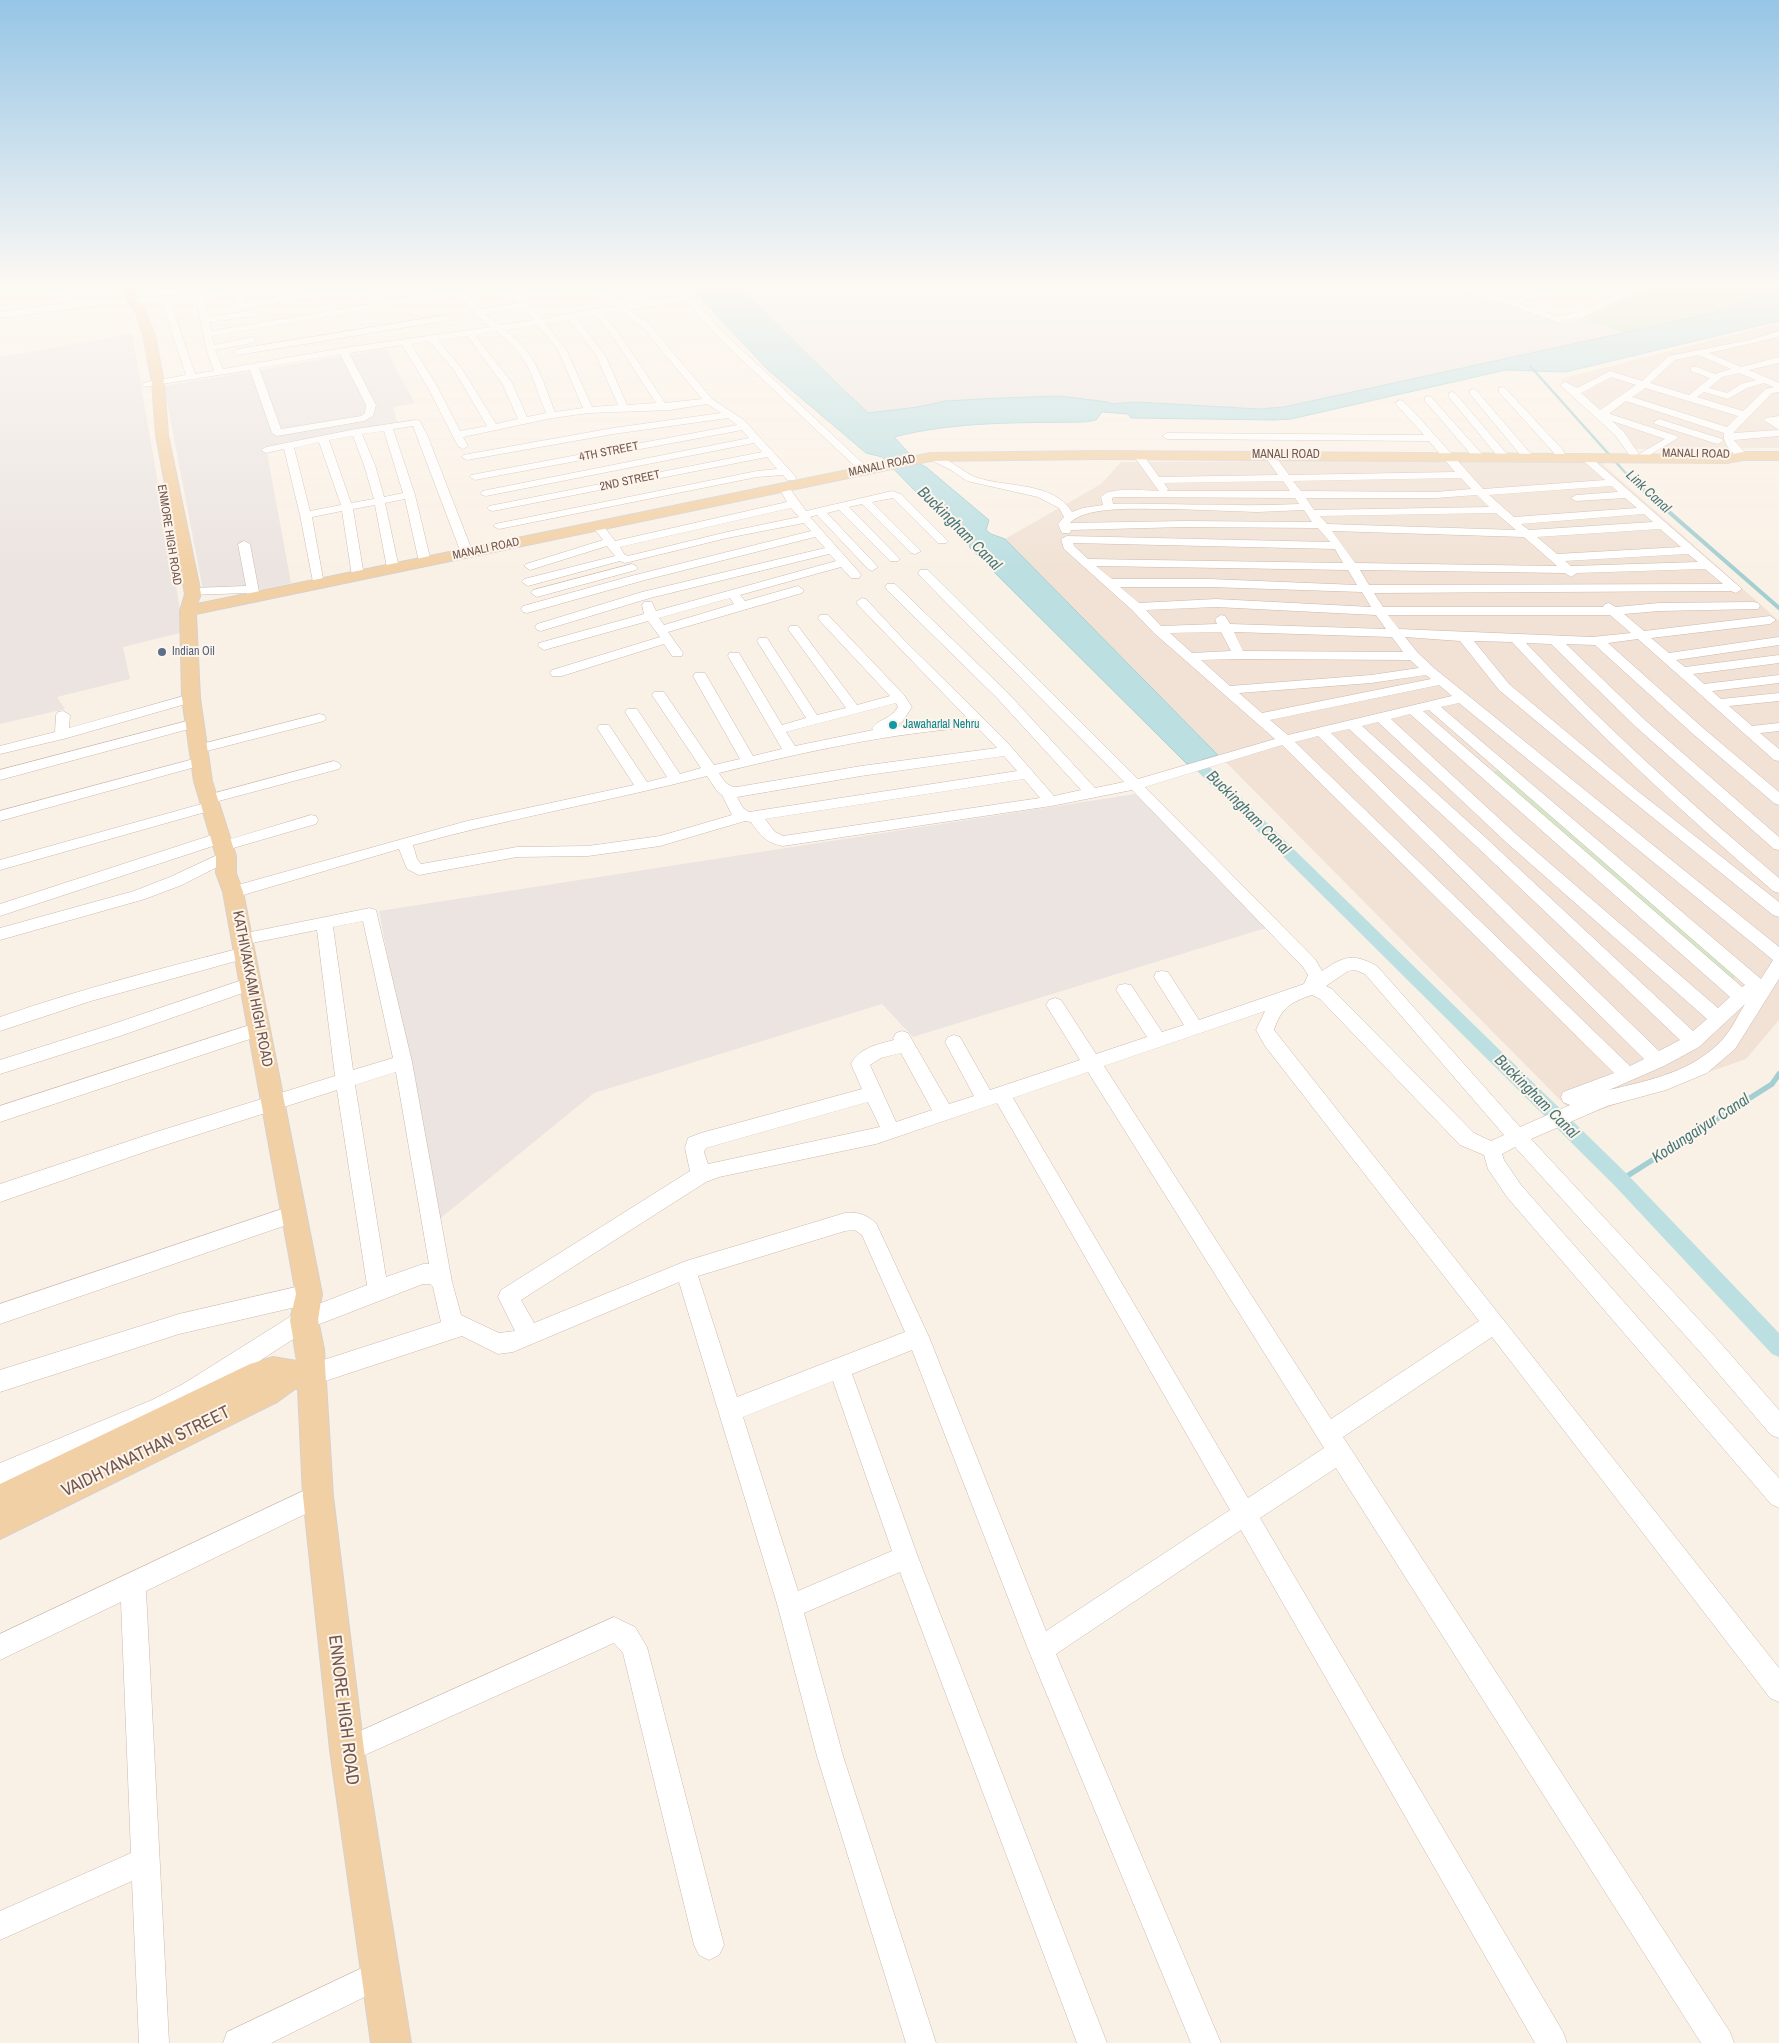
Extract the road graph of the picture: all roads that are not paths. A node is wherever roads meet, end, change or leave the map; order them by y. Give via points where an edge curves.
1 (151, 379) edge
2 (178, 379) edge
3 (258, 379) edge
4 (358, 379) edge
5 (427, 379) edge
6 (462, 379) edge
7 (503, 379) edge
8 (539, 379) edge
9 (574, 379) edge
10 (611, 379) edge
11 (645, 379) edge
12 (690, 379) edge
13 (768, 379) edge
14 (1600, 379) edge
15 (1628, 379) edge
16 (1649, 379) edge
17 (1713, 379) edge
18 (1764, 380) joint
19 (152, 384) junction
20 (1644, 384) junction
21 (1565, 385) dead end
22 (1779, 387) edge
23 (1702, 389) junction
24 (1502, 390) dead end
25 (1580, 390) dead end
26 (1473, 392) dead end
27 (1452, 396) dead end
28 (1625, 398) junction
29 (1691, 398) junction
30 (1428, 399) dead end
31 (709, 402) junction
32 (1400, 403) dead end
33 (662, 406) junction
34 (1611, 407) junction
35 (624, 408) junction
36 (589, 410) junction
37 (552, 414) junction
38 (729, 415) junction
39 (1745, 415) junction
40 (1779, 419) edge
41 (523, 420) junction
42 (388, 426) junction
43 (492, 426) junction
44 (1423, 426) junction
45 (744, 427) junction
46 (1334, 427) dead end
47 (1374, 427) dead end
48 (1404, 427) dead end
49 (1779, 427) edge
50 (356, 432) junction
51 (1779, 433) edge
52 (458, 435) junction
53 (1167, 436) dead end
54 (1729, 436) junction
55 (323, 438) junction
56 (1432, 438) junction
57 (1672, 438) junction
58 (756, 440) junction
59 (1718, 441) junction
60 (288, 445) junction
61 (266, 450) dead end
62 (597, 454) junction
63 (768, 454) junction
64 (1138, 455) junction
65 (1269, 455) junction
66 (1634, 455) junction
67 (1446, 456) junction
68 (1478, 456) junction
69 (1503, 456) junction
70 (1528, 456) junction
71 (1743, 456) junction
72 (1779, 456) edge
73 (467, 457) junction
74 (930, 457) junction
75 (1561, 457) junction
76 (1596, 457) junction
77 (606, 469) junction
78 (865, 470) junction
79 (784, 472) junction
80 (1464, 475) junction
81 (474, 476) junction
82 (1286, 477) junction
83 (1158, 480) junction
84 (1615, 483) junction
85 (616, 484) junction
86 (792, 486) junction
87 (486, 493) junction
88 (1481, 493) junction
89 (1166, 494) junction
90 (1297, 494) junction
91 (410, 495) junction
92 (1628, 495) junction
93 (1560, 499) dead end
94 (626, 500) junction
95 (864, 500) junction
96 (380, 501) junction
97 (1512, 501) dead end
98 (794, 504) junction
99 (841, 506) junction
100 (1174, 506) junction
101 (1497, 506) junction
102 (347, 507) junction
103 (1109, 507) junction
104 (493, 508) junction
105 (1308, 510) junction
106 (819, 511) junction
107 (1646, 511) junction
108 (306, 515) junction
109 (805, 517) junction
110 (641, 518) junction
111 (1511, 520) junction
112 (1184, 524) junction
113 (1320, 525) junction
114 (1663, 525) junction
115 (499, 526) junction
116 (598, 526) junction
117 (1068, 528) junction
118 (818, 533) junction
119 (1526, 534) junction
120 (942, 541) dead end
121 (1193, 543) junction
122 (244, 544) dead end
123 (508, 544) junction
124 (610, 544) junction
125 (1339, 546) junction
126 (832, 550) junction
127 (915, 550) dead end
128 (1691, 550) junction
129 (466, 553) junction
130 (1555, 558) junction
131 (894, 559) dead end
132 (425, 562) junction
133 (1085, 562) junction
134 (843, 563) junction
135 (1202, 563) junction
136 (1708, 565) junction
137 (530, 566) dead end
138 (872, 567) dead end
139 (1352, 567) junction
140 (393, 568) junction
141 (632, 568) junction
142 (174, 569) dead end
143 (1568, 570) junction
144 (924, 573) dead end
145 (855, 575) dead end
146 (358, 576) junction
147 (528, 582) dead end
148 (1110, 583) junction
149 (1210, 583) junction
150 (318, 584) junction
151 (891, 587) dead end
152 (1732, 587) junction
153 (1366, 589) junction
154 (1588, 589) junction
155 (798, 590) dead end
156 (253, 593) junction
157 (537, 593) dead end
158 (732, 593) junction
159 (646, 595) junction
160 (187, 601) junction
161 (862, 602) dead end
162 (1216, 603) junction
163 (739, 606) junction
164 (1754, 606) junction
165 (1136, 607) junction
166 (527, 609) dead end
167 (1379, 611) junction
168 (1613, 611) junction
169 (651, 616) junction
170 (824, 618) dead end
171 (1774, 624) edge
172 (541, 627) dead end
173 (794, 628) dead end
174 (1225, 628) junction
175 (1158, 630) junction
176 (1395, 633) junction
177 (664, 635) junction
178 (1642, 635) junction
179 (1464, 637) junction
180 (1516, 639) junction
181 (1554, 640) junction
182 (1597, 640) junction
183 (763, 641) dead end
184 (1779, 641) edge
185 (544, 646) dead end
186 (677, 653) dead end
187 (1239, 655) junction
188 (734, 656) dead end
189 (1413, 656) junction
190 (1189, 657) junction
191 (1667, 657) junction
192 (1779, 659) edge
193 (1429, 671) junction
194 (1683, 671) junction
195 (557, 673) dead end
196 (700, 676) dead end
197 (1779, 679) edge
198 (1441, 681) junction
199 (1702, 688) junction
200 (1228, 690) junction
201 (660, 695) dead end
202 (1779, 697) edge
203 (191, 698) junction
204 (899, 698) junction
205 (1462, 698) junction
206 (1719, 703) junction
207 (1432, 706) junction
208 (90, 710) dead end
209 (854, 710) junction
210 (1413, 710) junction
211 (632, 712) dead end
212 (64, 715) dead end
213 (319, 718) dead end
214 (1259, 718) junction
215 (1382, 718) junction
216 (814, 720) junction
217 (195, 723) junction
218 (981, 723) junction
219 (1353, 725) junction
220 (90, 727) junction
221 (1779, 727) edge
222 (604, 728) dead end
223 (778, 730) junction
224 (1749, 730) junction
225 (1322, 732) junction
226 (62, 735) junction
227 (863, 736) junction
228 (48, 738) junction
229 (1285, 740) junction
230 (0, 743) edge
231 (0, 750) edge
232 (791, 751) junction
233 (1007, 751) junction
234 (1777, 752) edge
235 (200, 755) junction
236 (749, 762) junction
237 (1499, 763) junction
238 (334, 766) dead end
239 (1480, 769) junction
240 (710, 771) junction
241 (1027, 774) junction
242 (0, 775) edge
243 (676, 780) junction
244 (1134, 785) junction
245 (644, 788) junction
246 (728, 792) junction
247 (1092, 793) junction
248 (1779, 800) edge
249 (1051, 801) junction
250 (210, 802) junction
251 (0, 816) edge
252 (748, 816) junction
253 (311, 820) dead end
254 (405, 843) junction
255 (1779, 845) edge
256 (223, 847) junction
257 (0, 864) edge
258 (1779, 887) edge
259 (233, 892) junction
260 (0, 910) edge
261 (1779, 911) edge
262 (324, 923) junction
263 (0, 934) edge
264 (244, 946) junction
265 (1779, 956) edge
266 (1779, 964) edge
267 (1162, 977) dead end
268 (250, 983) junction
269 (1756, 984) junction
270 (1311, 988) junction
271 (1125, 990) dead end
272 (1286, 997) junction
273 (1742, 997) junction
274 (1056, 1005) dead end
275 (1719, 1019) junction
276 (0, 1024) edge
277 (1195, 1028) junction
278 (259, 1029) junction
279 (1159, 1041) junction
280 (954, 1042) dead end
281 (1693, 1042) junction
282 (1658, 1061) junction
283 (403, 1062) junction
284 (1093, 1063) junction
285 (0, 1067) edge
286 (1628, 1075) junction
287 (345, 1080) junction
288 (874, 1093) junction
289 (993, 1097) junction
290 (1570, 1097) dead end
291 (273, 1104) junction
292 (944, 1113) junction
293 (0, 1114) edge
294 (891, 1131) junction
295 (1520, 1135) junction
296 (1492, 1150) junction
297 (699, 1176) junction
298 (0, 1193) edge
299 (294, 1214) junction
300 (686, 1270) junction
301 (442, 1282) junction
302 (378, 1290) junction
303 (309, 1294) junction
304 (0, 1314) edge
305 (304, 1320) junction
306 (1494, 1323) junction
307 (454, 1329) junction
308 (529, 1335) junction
309 (918, 1337) junction
310 (839, 1368) junction
311 (300, 1375) junction
312 (0, 1381) edge
313 (730, 1412) junction
314 (1779, 1427) edge
315 (1333, 1443) junction
316 (0, 1475) edge
317 (318, 1496) junction
318 (1779, 1496) edge
319 (0, 1500) edge
320 (1246, 1514) junction
321 (0, 1524) edge
322 (906, 1557) junction
323 (133, 1583) junction
324 (790, 1607) junction
325 (0, 1647) edge
326 (1040, 1650) junction
327 (1779, 1689) edge
328 (347, 1750) junction
329 (146, 1861) junction
330 (0, 1926) edge
331 (709, 1946) dead end
332 (381, 1974) junction
333 (154, 2043) edge
334 (238, 2043) edge
335 (391, 2043) edge
336 (921, 2043) edge
337 (1092, 2043) edge
338 (1206, 2043) edge
339 (1552, 2043) edge
340 (1719, 2043) edge

1 - 19 main road, ENMORE HIGH ROAD
2 - 19 street
3 - 4 street via 277,433 364,418 370,414 371,404
5 - 52 street
6 - 43 street
7 - 41 street
8 - 37 street
9 - 36 street
10 - 35 street
11 - 33 street
12 - 31 street
13 - 78 street
14 - 25 street
15 - 20 street
16 - 20 street
17 - 23 street
18 - 22 street
18 - 23 street via 1744,386 1728,396
19 - 142 main road, ENMORE HIGH ROAD
19 - 160 main road, ENMORE HIGH ROAD
20 - 28 street
20 - 29 street
21 - 66 street via 1619,433
22 - 39 street via 1769,391
23 - 29 street
24 - 75 street
26 - 70 street
27 - 69 street
28 - 34 street
28 - 54 street
29 - 39 street
30 - 68 street
31 - 33 street via 670,408
31 - 38 street
32 - 44 street
33 - 35 street
34 - 57 street via 1604,412 1607,416
34 - 59 street
35 - 36 street
36 - 37 street
37 - 41 street
38 - 45 street
38 - 73 street
39 - 54 street
40 - 49 street via 1769,420
41 - 43 street
42 - 50 street
42 - 91 street
42 - 129 street via 417,424
43 - 52 street
44 - 48 street
44 - 56 street
45 - 58 street
45 - 62 street, 4TH STREET
46 - 47 street
50 - 55 street
50 - 96 street via 370,462
51 - 54 street
52 - 73 street
53 - 56 street
54 - 59 street
54 - 71 street
55 - 60 street
55 - 102 street
56 - 67 street
57 - 59 street
57 - 66 street
58 - 63 street
58 - 77 street
60 - 61 street
60 - 108 street
62 - 77 street
62 - 81 street, 4TH STREET
63 - 79 street
63 - 85 street, 2ND STREET
64 - 65 main road, MANALI ROAD
64 - 74 main road, MANALI ROAD
64 - 83 street
65 - 67 main road, MANALI ROAD
65 - 82 street
66 - 71 main road, MANALI ROAD via 1727,459
66 - 76 main road, MANALI ROAD
67 - 68 main road, MANALI ROAD
67 - 80 street
68 - 69 main road, MANALI ROAD
69 - 70 main road, MANALI ROAD
70 - 75 main road, MANALI ROAD
71 - 72 main road, MANALI ROAD
73 - 81 street
74 - 78 main road, MANALI ROAD
74 - 117 street via 971,479 1041,494 1062,506
75 - 76 main road, MANALI ROAD
76 - 84 street
77 - 85 street
77 - 87 street
78 - 86 main road, MANALI ROAD
79 - 86 street
79 - 94 street via 757,474
80 - 82 street
80 - 88 street
81 - 87 street
82 - 83 street
82 - 90 street
83 - 89 street
84 - 88 street
84 - 92 street
85 - 94 street
85 - 104 street, 2ND STREET
86 - 98 street
86 - 110 main road, MANALI ROAD
87 - 104 street
88 - 90 street
88 - 101 street
89 - 90 street
89 - 100 street
89 - 103 street via 1108,496
90 - 105 street
91 - 96 street
91 - 132 street
92 - 93 street
92 - 107 street
94 - 110 street
94 - 115 street
95 - 99 street
95 - 120 street via 895,495
95 - 127 street
96 - 102 street
96 - 140 street
97 - 101 street
98 - 109 street
98 - 124 street
99 - 106 street
99 - 131 street
100 - 103 street
100 - 105 street
100 - 112 street
101 - 105 street
101 - 111 street
102 - 108 street
102 - 146 street
103 - 117 street via 1084,511
104 - 115 street
105 - 113 street
106 - 109 street
106 - 138 street
107 - 111 street
107 - 114 street
108 - 150 street
109 - 118 street
109 - 141 street via 727,534
110 - 116 main road, MANALI ROAD
111 - 119 street
112 - 113 street
112 - 117 street
112 - 121 street
113 - 119 street
113 - 125 street
114 - 119 street
114 - 128 street
115 - 123 street
116 - 123 main road, MANALI ROAD
116 - 124 street
117 - 121 street
117 - 133 street via 1068,548
118 - 126 street
118 - 141 street
119 - 130 street
121 - 125 street
121 - 135 street
122 - 156 street
123 - 129 main road, MANALI ROAD
124 - 137 street
124 - 141 street
125 - 139 street
126 - 134 street
126 - 159 street
128 - 130 street
128 - 136 street
129 - 132 main road, MANALI ROAD
130 - 143 street
132 - 140 main road, MANALI ROAD
133 - 135 street
133 - 148 street
134 - 145 street
134 - 158 street
135 - 139 street
135 - 149 street
136 - 143 street
136 - 152 street
139 - 143 street
139 - 153 street
140 - 146 main road, MANALI ROAD
141 - 147 street
141 - 157 street
141 - 159 street
141 - 166 street
143 - 154 street
144 - 244 street
146 - 150 main road, MANALI ROAD
148 - 149 street
148 - 165 street
149 - 153 street
149 - 162 street
150 - 156 main road, MANALI ROAD
151 - 247 street via 1003,696
152 - 154 street
152 - 164 street
153 - 154 street
153 - 167 street
154 - 168 street
155 - 163 street
156 - 160 main road, MANALI ROAD
158 - 163 street
158 - 169 street
159 - 169 street
159 - 172 street
160 - 203 main road, KATHIVAKKAM HIGH ROAD
161 - 218 street
162 - 165 street
162 - 167 street
162 - 174 street
163 - 177 street
164 - 168 street
164 - 171 street
165 - 175 street
167 - 168 street
167 - 176 street
168 - 178 street
169 - 177 street
169 - 185 street
170 - 204 street
171 - 178 street
173 - 209 street
174 - 175 street
174 - 176 street
174 - 187 street
175 - 190 street
176 - 179 street
176 - 189 street
177 - 186 street
177 - 195 street
178 - 182 street
178 - 191 street
179 - 180 street
179 - 261 street via 1504,687
180 - 181 street
180 - 258 street via 1608,736
181 - 182 street
181 - 255 street via 1641,724
182 - 248 street
183 - 216 street
184 - 191 street
187 - 189 street
187 - 190 street
188 - 223 street
189 - 193 street
190 - 200 street
191 - 194 street
192 - 194 street
193 - 198 street
193 - 200 street via 1371,679
194 - 199 street
196 - 236 street
197 - 199 street
198 - 205 street
198 - 214 street
199 - 206 street
200 - 214 street
201 - 240 street
202 - 206 street
203 - 217 main road, KATHIVAKKAM HIGH ROAD
203 - 220 street
204 - 209 street
204 - 227 street via 905,707 897,719
205 - 207 street
205 - 265 street
206 - 224 street
207 - 210 street
207 - 237 street
208 - 220 street
209 - 216 street
210 - 215 street
210 - 239 street
211 - 243 street
212 - 226 street
213 - 235 street
214 - 229 street
215 - 219 street
215 - 275 street via 1512,839
216 - 223 street
217 - 235 main road, KATHIVAKKAM HIGH ROAD
217 - 242 street
218 - 227 street via 937,724
218 - 233 street
219 - 225 street
219 - 281 street
220 - 226 street
221 - 224 street
222 - 245 street
223 - 232 street
224 - 234 street
225 - 229 street
225 - 282 street
226 - 228 street
227 - 232 street
228 - 230 street via 46,734
228 - 231 street
229 - 244 street
229 - 286 street
232 - 236 street
233 - 241 street
233 - 246 street
235 - 250 main road, KATHIVAKKAM HIGH ROAD
235 - 251 street
236 - 240 street
237 - 239 street
237 - 269 street
238 - 250 street
239 - 273 street
240 - 243 street
240 - 246 street
241 - 249 street
241 - 252 street
243 - 245 street
244 - 247 street
244 - 270 street via 1309,963 1316,975
245 - 254 street via 502,817
246 - 252 street via 737,813
247 - 249 street
249 - 252 street via 783,841 770,838
250 - 256 main road, KATHIVAKKAM HIGH ROAD
250 - 257 street
252 - 254 street via 660,842 588,851 517,852 419,870 411,864
253 - 256 street
254 - 259 street
256 - 259 main road, KATHIVAKKAM HIGH ROAD via 226,874
256 - 260 street
256 - 263 street via 176,881 139,896
259 - 264 main road, KATHIVAKKAM HIGH ROAD
262 - 264 street
262 - 283 street via 370,914
262 - 287 street
264 - 268 main road, KATHIVAKKAM HIGH ROAD
264 - 276 street
266 - 269 street
266 - 295 street via 1729,1044 1701,1068 1666,1083 1603,1099
267 - 277 street
268 - 278 main road, KATHIVAKKAM HIGH ROAD
268 - 285 street
269 - 273 street
270 - 272 street
270 - 295 street via 1344,965 1357,963 1372,970
270 - 296 street via 1318,988 1326,994 1467,1139
271 - 279 street
272 - 277 street
272 - 306 street via 1265,1030 1271,1041
273 - 275 street
274 - 284 street
275 - 281 street
277 - 279 street
278 - 291 main road, KATHIVAKKAM HIGH ROAD
278 - 293 street
279 - 284 street
280 - 289 street
281 - 282 street
282 - 286 street
283 - 287 street
283 - 301 street
284 - 289 street
284 - 315 street
286 - 290 street
287 - 291 street
287 - 302 street
288 - 292 street via 860,1064 872,1054 904,1041
288 - 294 street
288 - 297 street via 701,1141 695,1144 694,1150 701,1169
289 - 292 street
289 - 320 street
291 - 298 street
291 - 299 main road, KATHIVAKKAM HIGH ROAD
292 - 294 street
294 - 297 street
295 - 296 street
295 - 314 street
296 - 318 street via 1495,1163 1514,1191
297 - 308 street via 508,1297
299 - 303 main road, KATHIVAKKAM HIGH ROAD
299 - 304 street
300 - 308 street
300 - 309 street via 845,1222 859,1221 868,1229
300 - 313 street
301 - 302 street via 436,1274 423,1274
301 - 307 street
302 - 305 street
303 - 305 main road, KATHIVAKKAM HIGH ROAD
303 - 312 street via 179,1324
305 - 311 main road, KATHIVAKKAM HIGH ROAD via 310,1349
305 - 316 street via 191,1392 160,1408
306 - 315 street
306 - 327 street
307 - 308 street via 462,1325 498,1344
307 - 311 street
309 - 310 street
309 - 326 street
310 - 313 street
310 - 322 street
311 - 317 main road, ENNORE HIGH ROAD
311 - 319 main road, VAIDHYANATHAN STREET via 273,1371 260,1374
311 - 321 main road, VAIDHYANATHAN STREET
313 - 324 street
315 - 320 street
315 - 340 street
317 - 323 street
317 - 328 main road, ENNORE HIGH ROAD
320 - 326 street
320 - 339 street
322 - 324 street
322 - 337 street
323 - 325 street
323 - 329 street
324 - 336 street via 830,1756
326 - 338 street
328 - 331 street via 614,1630 626,1636 634,1647
328 - 332 main road, ENNORE HIGH ROAD
329 - 330 street
329 - 333 street
332 - 334 street
332 - 335 main road, ENNORE HIGH ROAD

